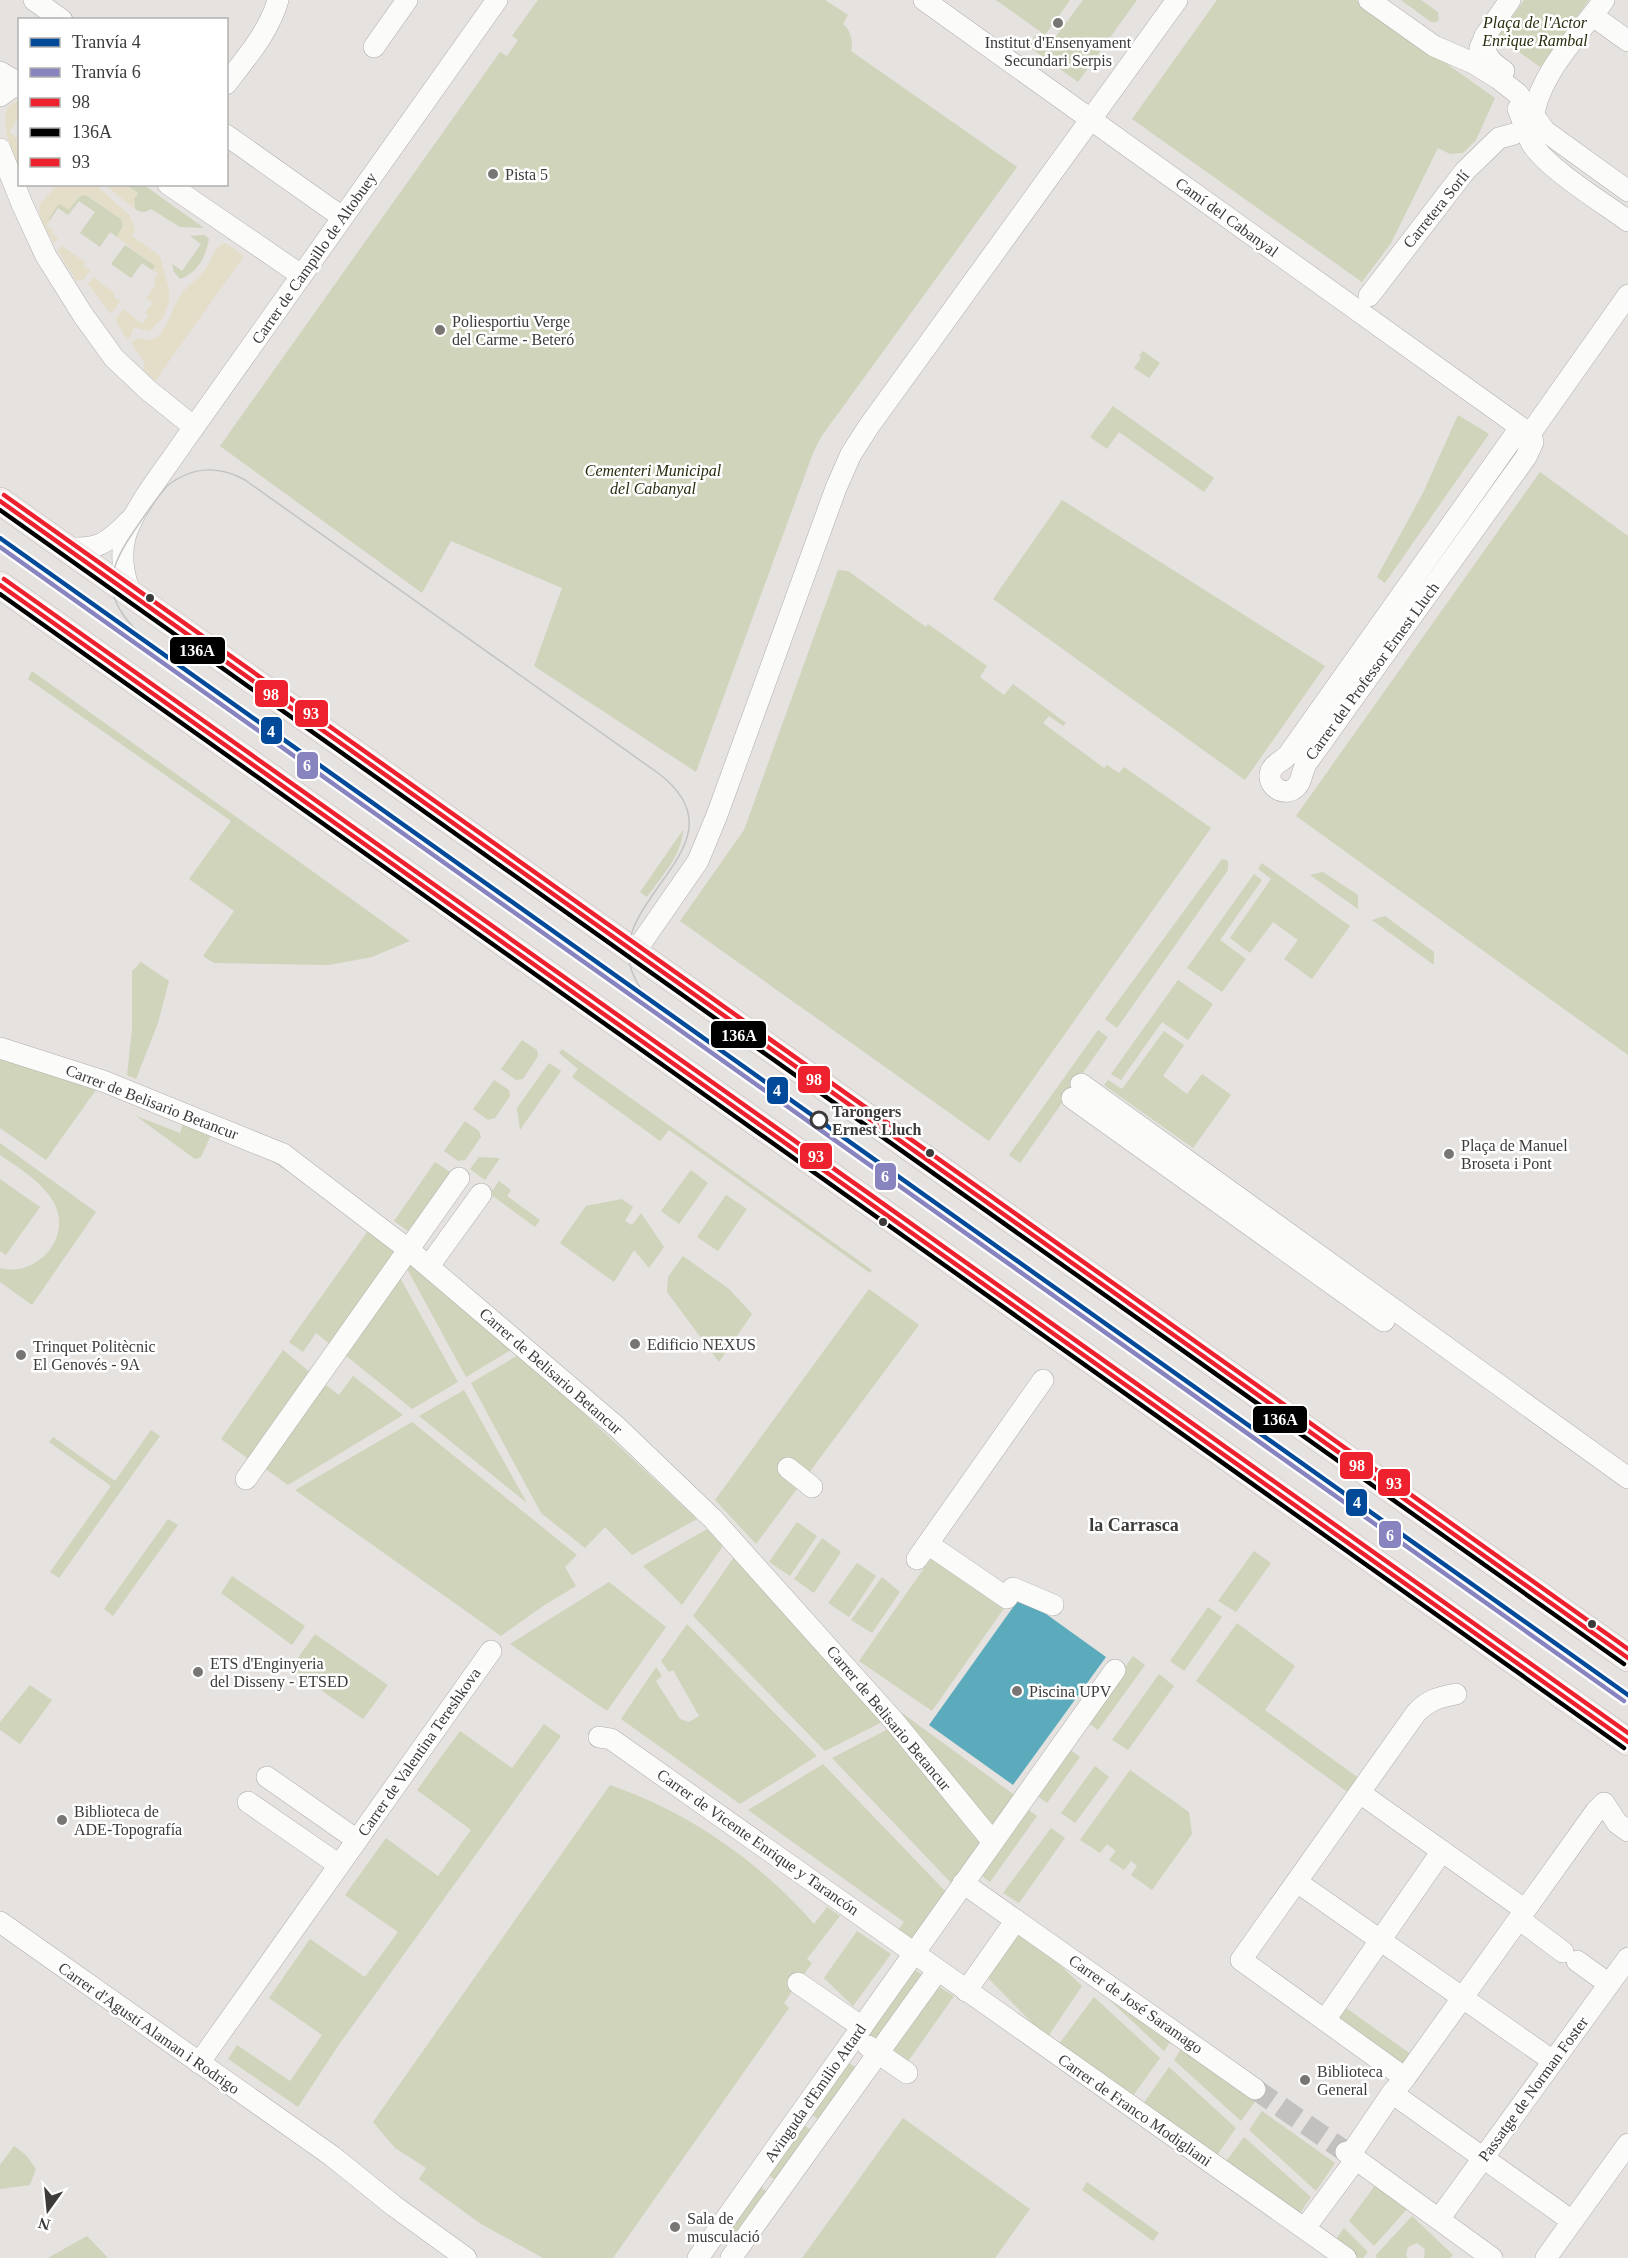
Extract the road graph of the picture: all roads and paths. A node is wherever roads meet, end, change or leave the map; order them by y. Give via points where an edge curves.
1 (34, 0) edge
2 (278, 0) edge
3 (407, 0) edge
4 (497, 0) edge
5 (924, 0) edge
6 (1177, 0) edge
7 (1369, 0) edge
8 (1510, 0) edge
9 (1598, 8) edge
10 (59, 18) edge
11 (1485, 36) junction
12 (1628, 41) edge
13 (374, 47) dead end
14 (1447, 52) junction
15 (1473, 63) junction
16 (0, 72) edge
17 (1546, 79) junction
18 (228, 81) edge
19 (18, 84) edge
20 (18, 86) edge
21 (0, 96) edge
22 (1534, 115) junction
23 (1092, 120) junction
24 (1514, 134) dead end
25 (228, 136) edge
26 (0, 149) edge
27 (171, 186) edge
28 (1628, 191) edge
29 (342, 217) junction
30 (1628, 221) edge
31 (301, 275) junction
32 (1628, 295) edge
33 (1369, 296) dead end
34 (194, 427) junction
35 (1530, 434) junction
36 (0, 501) edge
37 (133, 517) junction
38 (64, 547) junction
39 (0, 585) edge
40 (131, 593) junction
41 (635, 952) junction
42 (0, 1048) edge
43 (459, 1178) dead end
44 (481, 1194) dead end
45 (409, 1250) junction
46 (429, 1266) junction
47 (1407, 1337) dead end
48 (1043, 1380) dead end
49 (788, 1468) dead end
50 (1628, 1478) edge
51 (246, 1479) dead end
52 (812, 1487) dead end
53 (1053, 1605) dead end
54 (491, 1651) dead end
55 (1628, 1658) edge
56 (1114, 1670) dead end
57 (1456, 1694) dead end
58 (1624, 1730) edge
59 (599, 1737) dead end
60 (267, 1777) dead end
61 (1360, 1793) junction
62 (248, 1802) dead end
63 (1628, 1831) edge
64 (993, 1842) junction
65 (1442, 1851) junction
66 (348, 1853) junction
67 (1297, 1882) junction
68 (963, 1883) junction
69 (1522, 1915) junction
70 (1016, 1920) junction
71 (0, 1922) edge
72 (0, 1938) edge
73 (1380, 1941) junction
74 (914, 1953) junction
75 (1628, 1958) edge
76 (938, 1970) junction
77 (798, 1983) dead end
78 (1609, 1984) junction
79 (966, 1990) junction
80 (1462, 1999) junction
81 (97, 2006) junction
82 (1325, 2020) junction
83 (859, 2032) junction
84 (879, 2053) junction
85 (1553, 2061) junction
86 (198, 2063) junction
87 (907, 2073) dead end
88 (1399, 2086) junction
89 (1255, 2088) tunnel mouth
90 (297, 2134) junction
91 (1628, 2144) edge
92 (1351, 2155) junction
93 (1483, 2158) junction
94 (394, 2206) junction
95 (1439, 2219) junction
96 (1572, 2221) junction
97 (1305, 2228) junction
98 (466, 2258) edge
99 (698, 2258) edge
100 (731, 2258) edge
101 (1346, 2258) edge
102 (1492, 2258) edge
103 (1546, 2258) edge

1 - 10 street
2 - 18 street via 255,46
3 - 13 street
4 - 29 street, Carrer de Campillo de Altobuey
5 - 23 street, Camí del Cabanyal
6 - 23 street
7 - 14 street
8 - 11 street
9 - 12 street
9 - 17 street
11 - 14 street via 1462,49
11 - 15 street
11 - 17 street via 1485,55 1492,63 1519,82
14 - 15 street
15 - 22 street via 1518,94
15 - 30 street via 1476,75 1518,108 1540,155
16 - 19 street
17 - 22 street
20 - 21 street
22 - 28 street via 1545,131
23 - 35 street, Camí del Cabanyal
23 - 41 street via 851,454 698,861
24 - 33 street, Carretera Sorlí via 1499,138 1464,171
25 - 29 street
26 - 34 street via 46,256 83,315 114,358
27 - 31 street
29 - 31 street, Carrer de Campillo de Altobuey
31 - 34 street, Carrer de Campillo de Altobuey
32 - 35 street, Carrer del Professor Ernest Lluch
34 - 37 street, Carrer de Campillo de Altobuey
35 - 35 street, Carrer del Professor Ernest Lluch via 1521,432 1514,436 1288,755 1272,768 1271,782 1278,790 1288,791 1297,786 1306,764 1526,457 1533,442
36 - 38 main road
37 - 38 street, Carrer de Campillo de Altobuey via 110,540 96,547
37 - 40 street, Carrer de Campillo de Altobuey via 123,546 126,582
38 - 40 main road
39 - 58 main road via 1487,1642 1584,1710
40 - 41 main road
41 - 55 main road
42 - 45 street, Carrer de Belisario Betancur via 103,1081 283,1154
43 - 45 street
44 - 46 street
45 - 46 street, Carrer de Belisario Betancur
45 - 51 street
46 - 64 street, Carrer de Belisario Betancur via 617,1427 720,1527 894,1720
47 - 50 street via 1077,1091
48 - 53 street via 922,1551 1007,1598 1013,1588
49 - 52 street
54 - 66 street, Carrer de Valentina Tereshkova
56 - 64 street, Avinguda d'Emilio Attard
57 - 61 street via 1441,1696 1420,1708
59 - 74 street, Carrer de Vicente Enrique y Tarancón via 611,1738
60 - 66 street
61 - 65 street
61 - 67 street
62 - 66 street
63 - 69 street via 1617,1823 1604,1803
64 - 68 street, Avinguda d'Emilio Attard
65 - 69 street
65 - 73 street
66 - 86 street, Carrer de Valentina Tereshkova
67 - 73 street
67 - 82 street via 1241,1960
68 - 70 street, Carrer de José Saramago
68 - 74 street, Avinguda d'Emilio Attard
69 - 78 street
69 - 80 street
70 - 79 street
70 - 89 street, Carrer de José Saramago
71 - 86 street, Carrer d'Agustí Alaman i Rodrigo
72 - 81 street, Carrer d'Agustí Alaman i Rodrigo
73 - 80 street
73 - 82 street
74 - 76 street
74 - 83 street, Avinguda d'Emilio Attard
75 - 78 street, Passatge de Norman Foster
76 - 79 street
76 - 84 street, Avinguda d'Emilio Attard
77 - 83 street
78 - 85 street, Passatge de Norman Foster
79 - 97 street, Carrer de Franco Modigliani
80 - 85 street
80 - 88 street
81 - 90 street, Carrer d'Agustí Alaman i Rodrigo via 151,2038 282,2130
81 - 94 street, Carrer d'Agustí Alaman i Rodrigo via 291,2144
82 - 88 street
83 - 84 street
83 - 99 street, Avinguda d'Emilio Attard
84 - 87 street
84 - 100 street, Avinguda d'Emilio Attard
85 - 93 street, Passatge de Norman Foster
86 - 90 street, Carrer d'Agustí Alaman i Rodrigo
88 - 92 street
88 - 93 street
90 - 94 street, Carrer d'Agustí Alaman i Rodrigo
91 - 96 street
92 - 95 street
92 - 97 street
93 - 95 street, Passatge de Norman Foster
93 - 96 street
94 - 98 street, Carrer d'Agustí Alaman i Rodrigo
95 - 102 street
96 - 103 street
97 - 101 street, Carrer de Franco Modigliani

